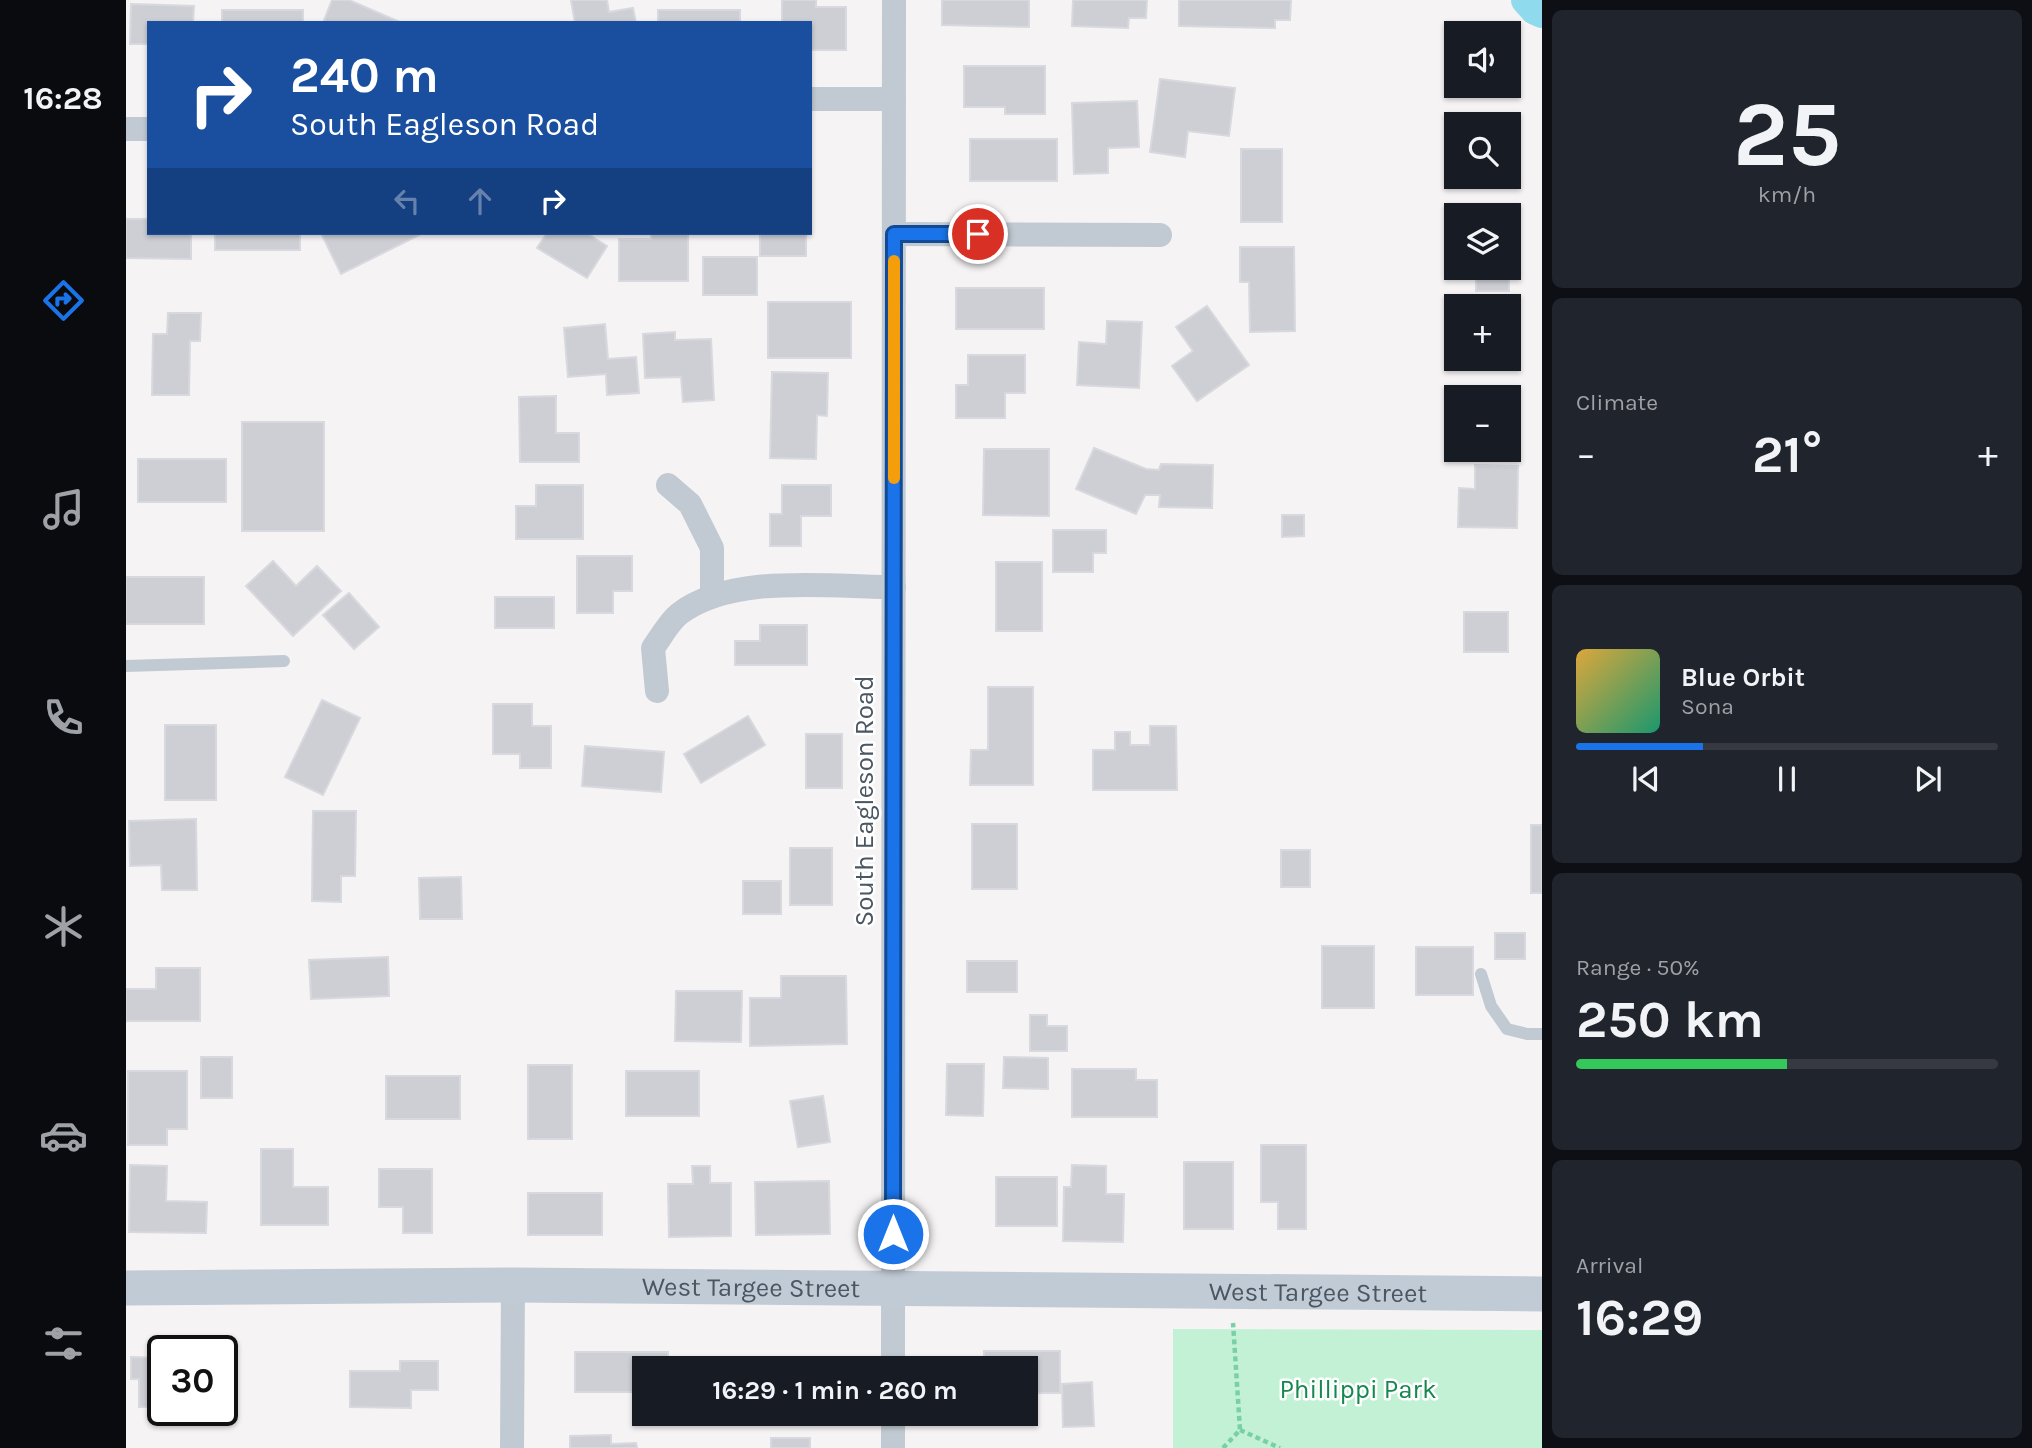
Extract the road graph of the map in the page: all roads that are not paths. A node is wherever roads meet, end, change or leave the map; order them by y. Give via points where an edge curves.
1 (894, 0) edge
2 (812, 99) edge
3 (894, 99) junction
4 (126, 129) edge
5 (147, 129) edge
6 (894, 234) junction
7 (1160, 235) dead end
8 (668, 485) dead end
9 (894, 587) junction
10 (712, 595) junction
11 (284, 661) dead end
12 (126, 666) edge
13 (657, 691) dead end
14 (1481, 974) dead end
15 (1542, 1034) edge
16 (513, 1285) junction
17 (126, 1288) edge
18 (893, 1290) junction
19 (1542, 1294) edge
20 (893, 1356) edge
21 (893, 1426) edge
22 (512, 1448) edge
23 (893, 1448) edge

1 - 3 street, South Eagleson Road
2 - 3 street
3 - 6 street, South Eagleson Road
4 - 5 street
6 - 7 street
6 - 9 street, South Eagleson Road
8 - 10 street via 690,504 712,548
9 - 10 street via 754,586
9 - 18 street, South Eagleson Road
10 - 13 street via 678,615 653,648
11 - 12 lane
14 - 15 lane via 1491,1006 1507,1029
16 - 17 street, West Targee Street
16 - 18 street, West Targee Street
16 - 22 street
18 - 19 street, West Targee Street
18 - 20 street, South Eagleson Road
21 - 23 street

